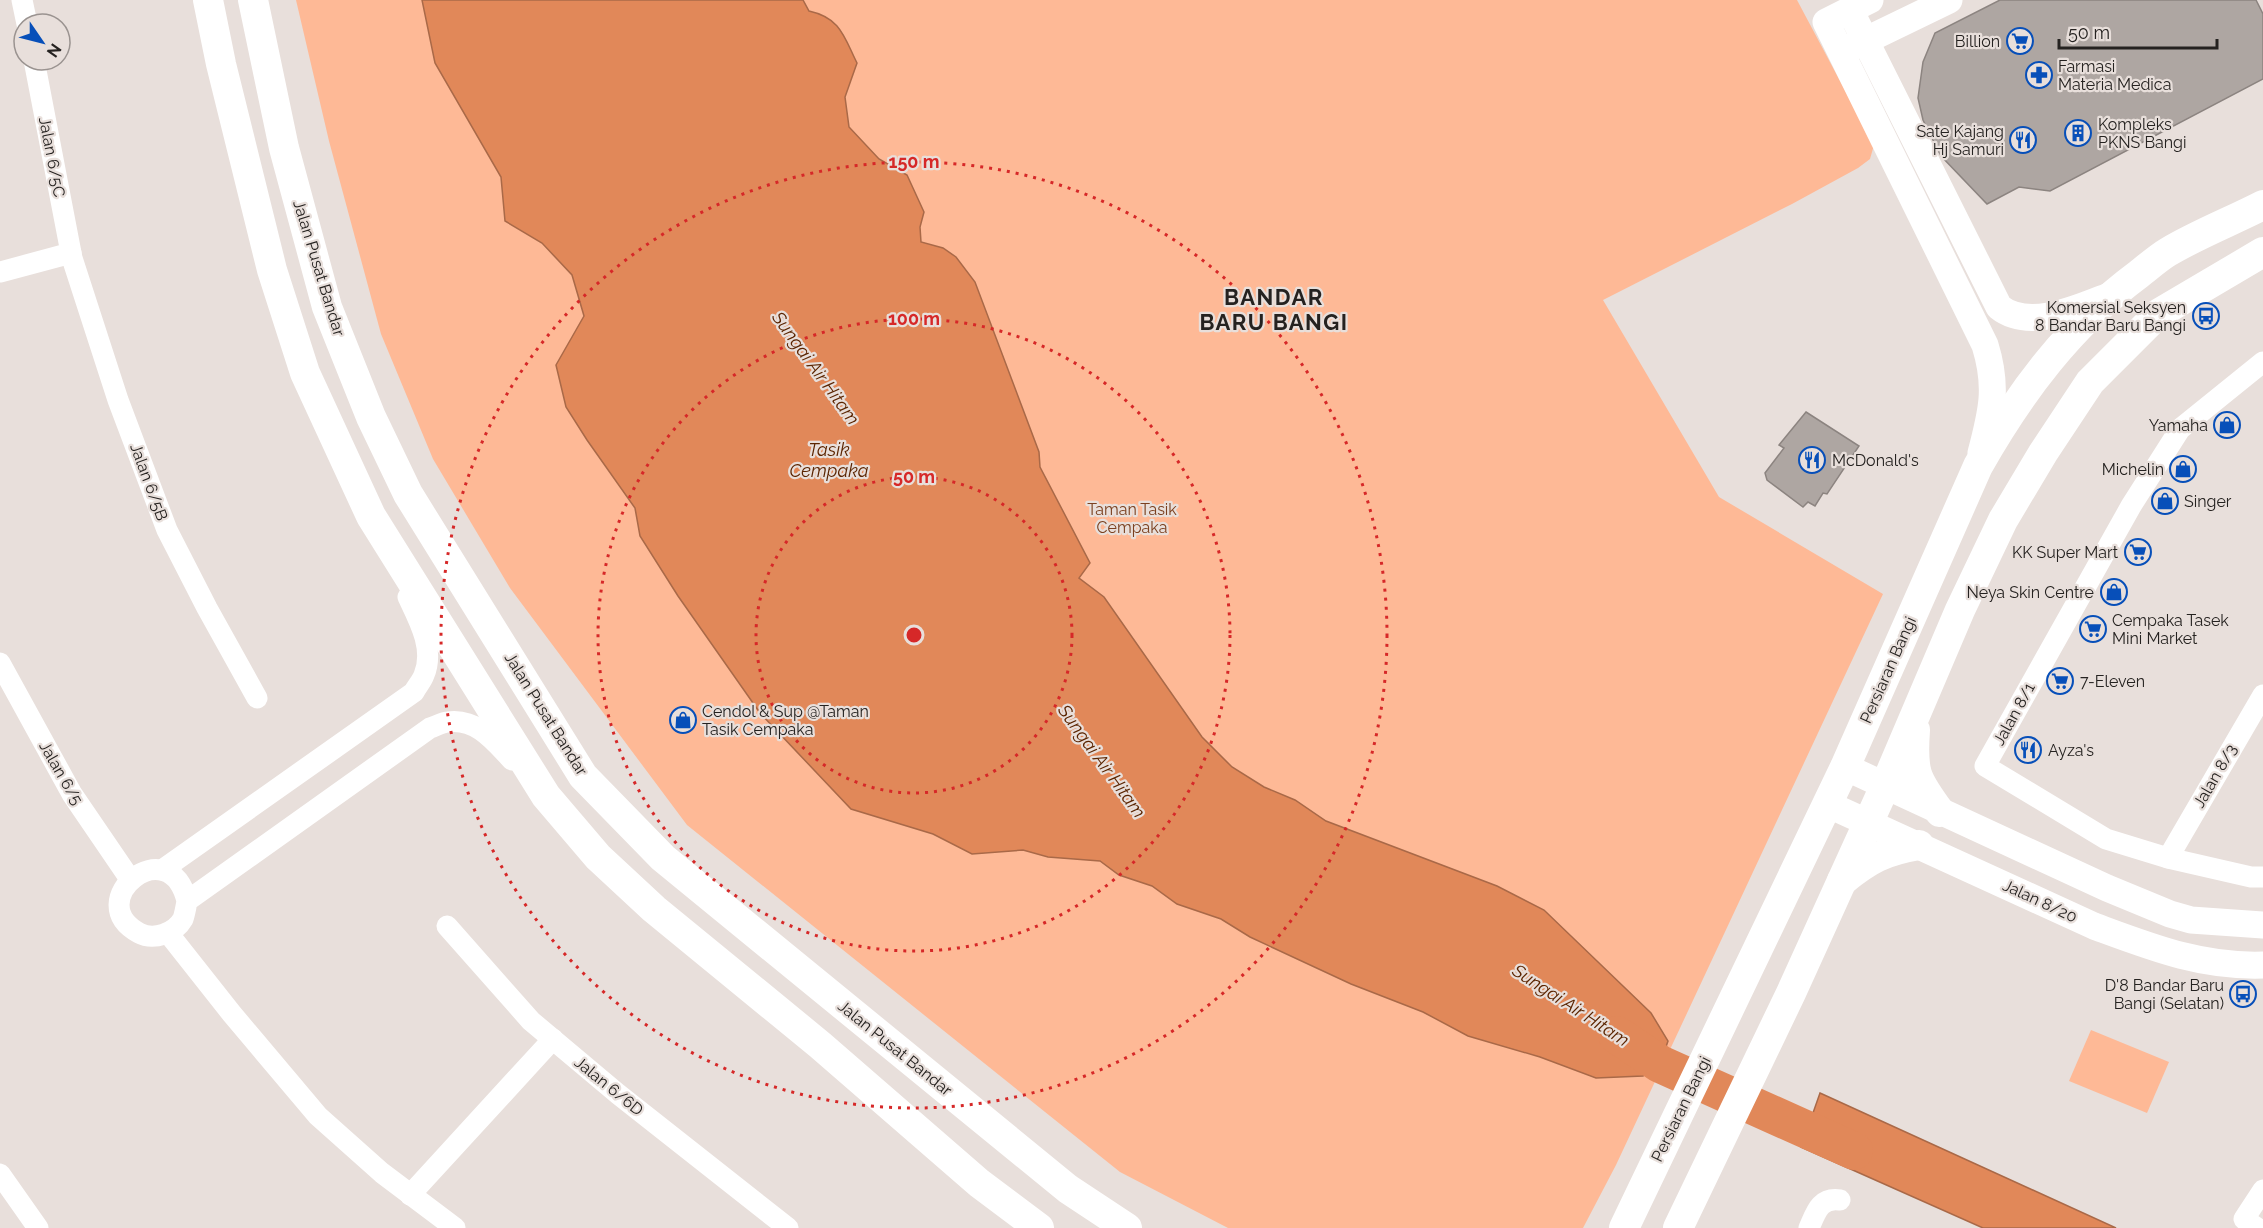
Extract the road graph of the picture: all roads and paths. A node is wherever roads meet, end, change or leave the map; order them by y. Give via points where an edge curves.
1 (208, 0) edge
2 (253, 0) edge
3 (1949, 0) edge
4 (1851, 5) edge
5 (1865, 40) junction
6 (1840, 52) junction
7 (36, 72) edge
8 (2263, 205) edge
9 (2263, 252) edge
10 (71, 254) junction
11 (0, 272) edge
12 (2109, 296) junction
13 (2000, 307) junction
14 (1975, 322) junction
15 (2263, 362) edge
16 (1978, 466) junction
17 (371, 516) junction
18 (0, 663) edge
19 (2263, 694) edge
20 (257, 698) dead end
21 (1916, 715) junction
22 (1845, 767) junction
23 (1885, 786) junction
24 (546, 796) junction
25 (1827, 804) junction
26 (1940, 812) junction
27 (1867, 822) junction
28 (1919, 845) junction
29 (2168, 858) junction
30 (162, 870) junction
31 (2263, 877) edge
32 (130, 879) junction
33 (1842, 881) junction
34 (187, 901) junction
35 (2263, 925) edge
36 (447, 926) dead end
37 (168, 933) junction
38 (2263, 965) edge
39 (553, 1040) junction
40 (0, 1174) edge
41 (2263, 1190) edge
42 (410, 1195) junction
43 (1840, 1200) dead end
44 (2250, 1223) edge
45 (38, 1228) edge
46 (455, 1228) edge
47 (788, 1228) edge
48 (1039, 1228) edge
49 (1127, 1228) edge
50 (1624, 1228) edge
51 (1678, 1228) edge
52 (1809, 1228) edge

1 - 17 main road via 272,270 305,373
2 - 49 main road, Jalan Pusat Bandar via 284,148 327,307 371,417 408,494 583,776 663,858 1068,1189
3 - 5 street
4 - 5 street
4 - 6 street via 1826,22
5 - 6 street
5 - 13 street
6 - 14 street
7 - 10 street, Jalan 6/5C
8 - 12 main road, Persiaran Bangi via 2168,252
9 - 21 main road via 2158,314 2090,382 2003,520
10 - 11 street
10 - 20 street, Jalan 6/5B via 118,400 167,530
12 - 13 street via 2073,309 2025,318
12 - 16 main road, Persiaran Bangi via 2041,370
13 - 14 street
14 - 16 street via 1993,369 1994,392
15 - 29 street, Jalan 8/1 via 2180,429 2131,506 1985,766 2106,839
16 - 22 main road, Persiaran Bangi
17 - 24 main road
17 - 30 street via 426,640 428,659 414,692
18 - 32 street, Jalan 6/5 via 72,794
19 - 29 street, Jalan 8/3
21 - 23 main road
21 - 26 main road via 1915,770 1920,785
22 - 23 street
22 - 25 main road, Persiaran Bangi
23 - 26 street
23 - 27 main road
24 - 34 street via 484,731 448,722 430,728
24 - 48 main road via 598,857 654,909 820,1045 979,1183
25 - 27 street, Jalan 8/20
25 - 50 main road, Persiaran Bangi
26 - 35 street via 2170,914 2191,920
27 - 28 street, Jalan 8/20
27 - 33 main road
28 - 33 main road via 1882,854
28 - 38 street, Jalan 8/20 via 2139,943 2198,961
29 - 31 street, Jalan 8/1
30 - 32 street via 143,871
30 - 34 street via 174,876
32 - 37 street via 120,900 124,920 141,934 152,937
33 - 51 main road
34 - 37 street via 184,916
36 - 39 street, Jalan 6/6D via 531,1021
37 - 42 street via 318,1116
39 - 42 street
39 - 47 street, Jalan 6/6D
40 - 45 street
41 - 44 street
42 - 46 street
43 - 52 street via 1824,1201

